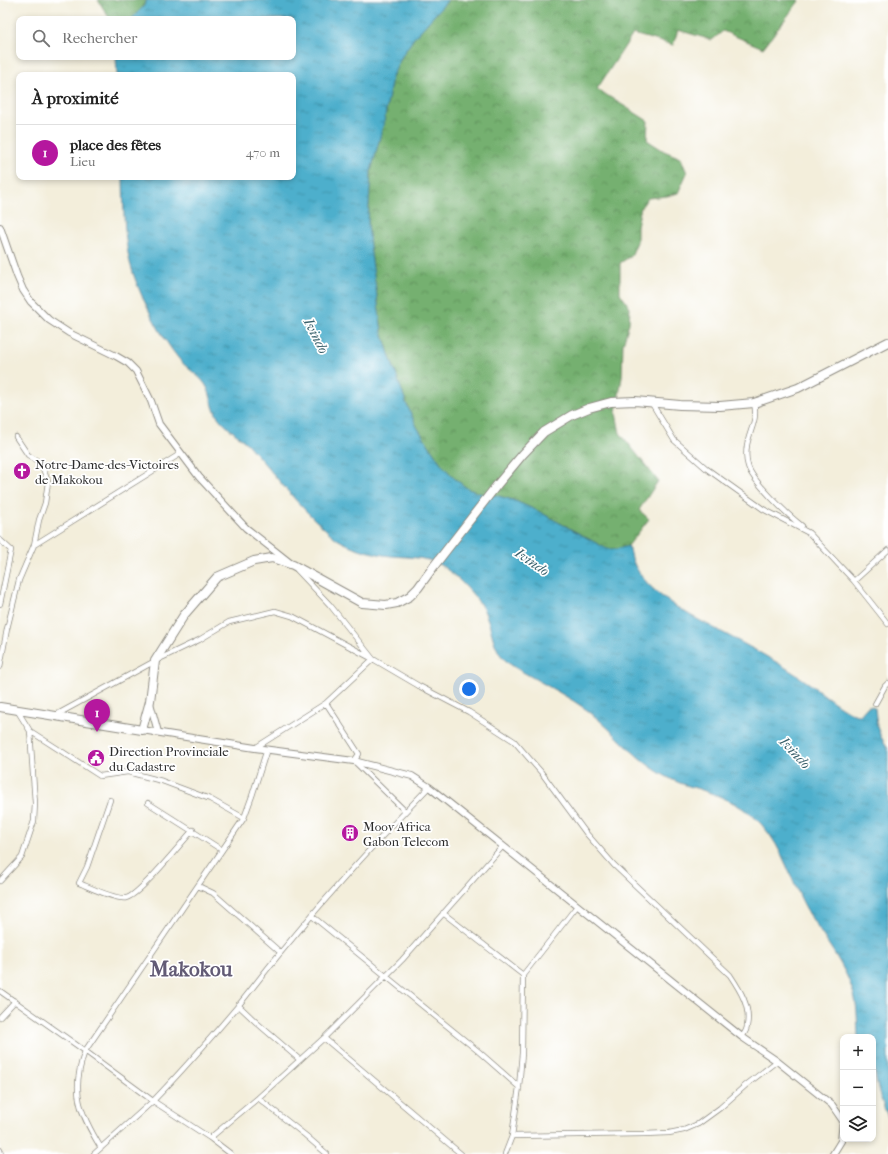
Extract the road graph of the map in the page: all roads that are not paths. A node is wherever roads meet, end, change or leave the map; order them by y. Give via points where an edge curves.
1 (0, 227) edge
2 (888, 342) edge
3 (651, 402) junction
4 (754, 402) junction
5 (16, 437) dead end
6 (180, 454) junction
7 (809, 533) junction
8 (0, 540) edge
9 (34, 545) junction
10 (888, 550) edge
11 (293, 565) junction
12 (854, 581) junction
13 (0, 604) edge
14 (888, 624) edge
15 (374, 659) junction
16 (155, 661) junction
17 (0, 667) edge
18 (888, 683) edge
19 (150, 701) junction
20 (326, 703) junction
21 (875, 704) dead end
22 (0, 707) edge
23 (17, 710) junction
24 (56, 715) junction
25 (142, 730) junction
26 (30, 731) junction
27 (158, 732) junction
28 (255, 748) junction
29 (266, 749) junction
30 (354, 761) junction
31 (428, 787) junction
32 (110, 800) dead end
33 (148, 803) dead end
34 (405, 811) junction
35 (244, 818) junction
36 (192, 830) junction
37 (503, 846) junction
38 (222, 850) junction
39 (0, 881) edge
40 (198, 886) junction
41 (577, 906) junction
42 (443, 913) junction
43 (312, 916) junction
44 (280, 952) junction
45 (523, 975) junction
46 (386, 976) junction
47 (0, 991) edge
48 (15, 1001) junction
49 (238, 1006) junction
50 (0, 1016) edge
51 (742, 1037) junction
52 (324, 1038) junction
53 (85, 1051) junction
54 (300, 1060) junction
55 (777, 1061) junction
56 (519, 1087) junction
57 (258, 1098) junction
58 (153, 1102) junction
59 (512, 1136) junction
60 (210, 1138) junction
61 (0, 1150) edge
62 (100, 1151) edge
63 (1, 1154) edge
64 (94, 1154) edge
65 (231, 1154) edge
66 (327, 1154) edge
67 (461, 1154) edge
68 (505, 1154) edge
69 (833, 1154) edge

1 - 6 street via 17,276 31,302 49,320 128,363 136,371 159,424
2 - 4 highway via 798,388
3 - 4 highway via 713,406
3 - 7 street via 674,440 707,469 763,509
3 - 11 highway via 611,402 589,408 572,414 544,432 497,485 418,588 410,596 397,602 386,605 362,602
4 - 7 street via 755,421 747,444 748,468 761,487
5 - 9 street via 28,455 41,463 48,482
6 - 9 street
6 - 11 street via 246,528
7 - 12 street
8 - 13 street via 11,550
9 - 17 street via 19,580
10 - 12 street
11 - 15 street
11 - 16 highway via 272,558 254,561 217,577 184,615
12 - 14 street
15 - 16 street via 292,616 275,611 229,622
15 - 20 street
15 - 51 street via 469,712 514,741 614,866 730,975 746,1005 747,1026
16 - 19 highway
16 - 24 street
18 - 21 street
19 - 25 highway
19 - 27 street
20 - 28 street
20 - 30 street via 359,754
22 - 23 highway
23 - 24 highway
23 - 26 street
24 - 25 highway
25 - 27 street
26 - 35 street via 100,776 128,772 162,781 210,799
26 - 39 street via 34,821 22,857
27 - 28 street
28 - 29 street
29 - 30 street
29 - 35 street
30 - 31 street via 412,776
30 - 34 street
31 - 34 street
31 - 37 street
32 - 36 street via 79,883 100,892 125,899 130,897
33 - 36 street
34 - 43 street
35 - 38 street
36 - 38 street
37 - 41 street
37 - 42 street
38 - 40 street
40 - 44 street via 213,893
40 - 53 street
41 - 45 street
41 - 51 street
42 - 45 street
42 - 46 street
43 - 44 street
43 - 46 street
44 - 49 street
45 - 56 street
46 - 52 street
46 - 56 street
47 - 48 street
48 - 50 street
48 - 53 street
49 - 54 street
49 - 58 street
51 - 55 street
52 - 54 street
52 - 67 street
53 - 58 street
53 - 62 street via 80,1064 77,1089 80,1109
54 - 57 street
55 - 59 street via 720,1108 698,1124 684,1130 644,1134
55 - 69 street via 832,1105 843,1121 841,1141
56 - 59 street
57 - 60 street
57 - 66 street
58 - 60 street
58 - 62 street
59 - 68 street
60 - 65 street
61 - 63 street
62 - 64 street

